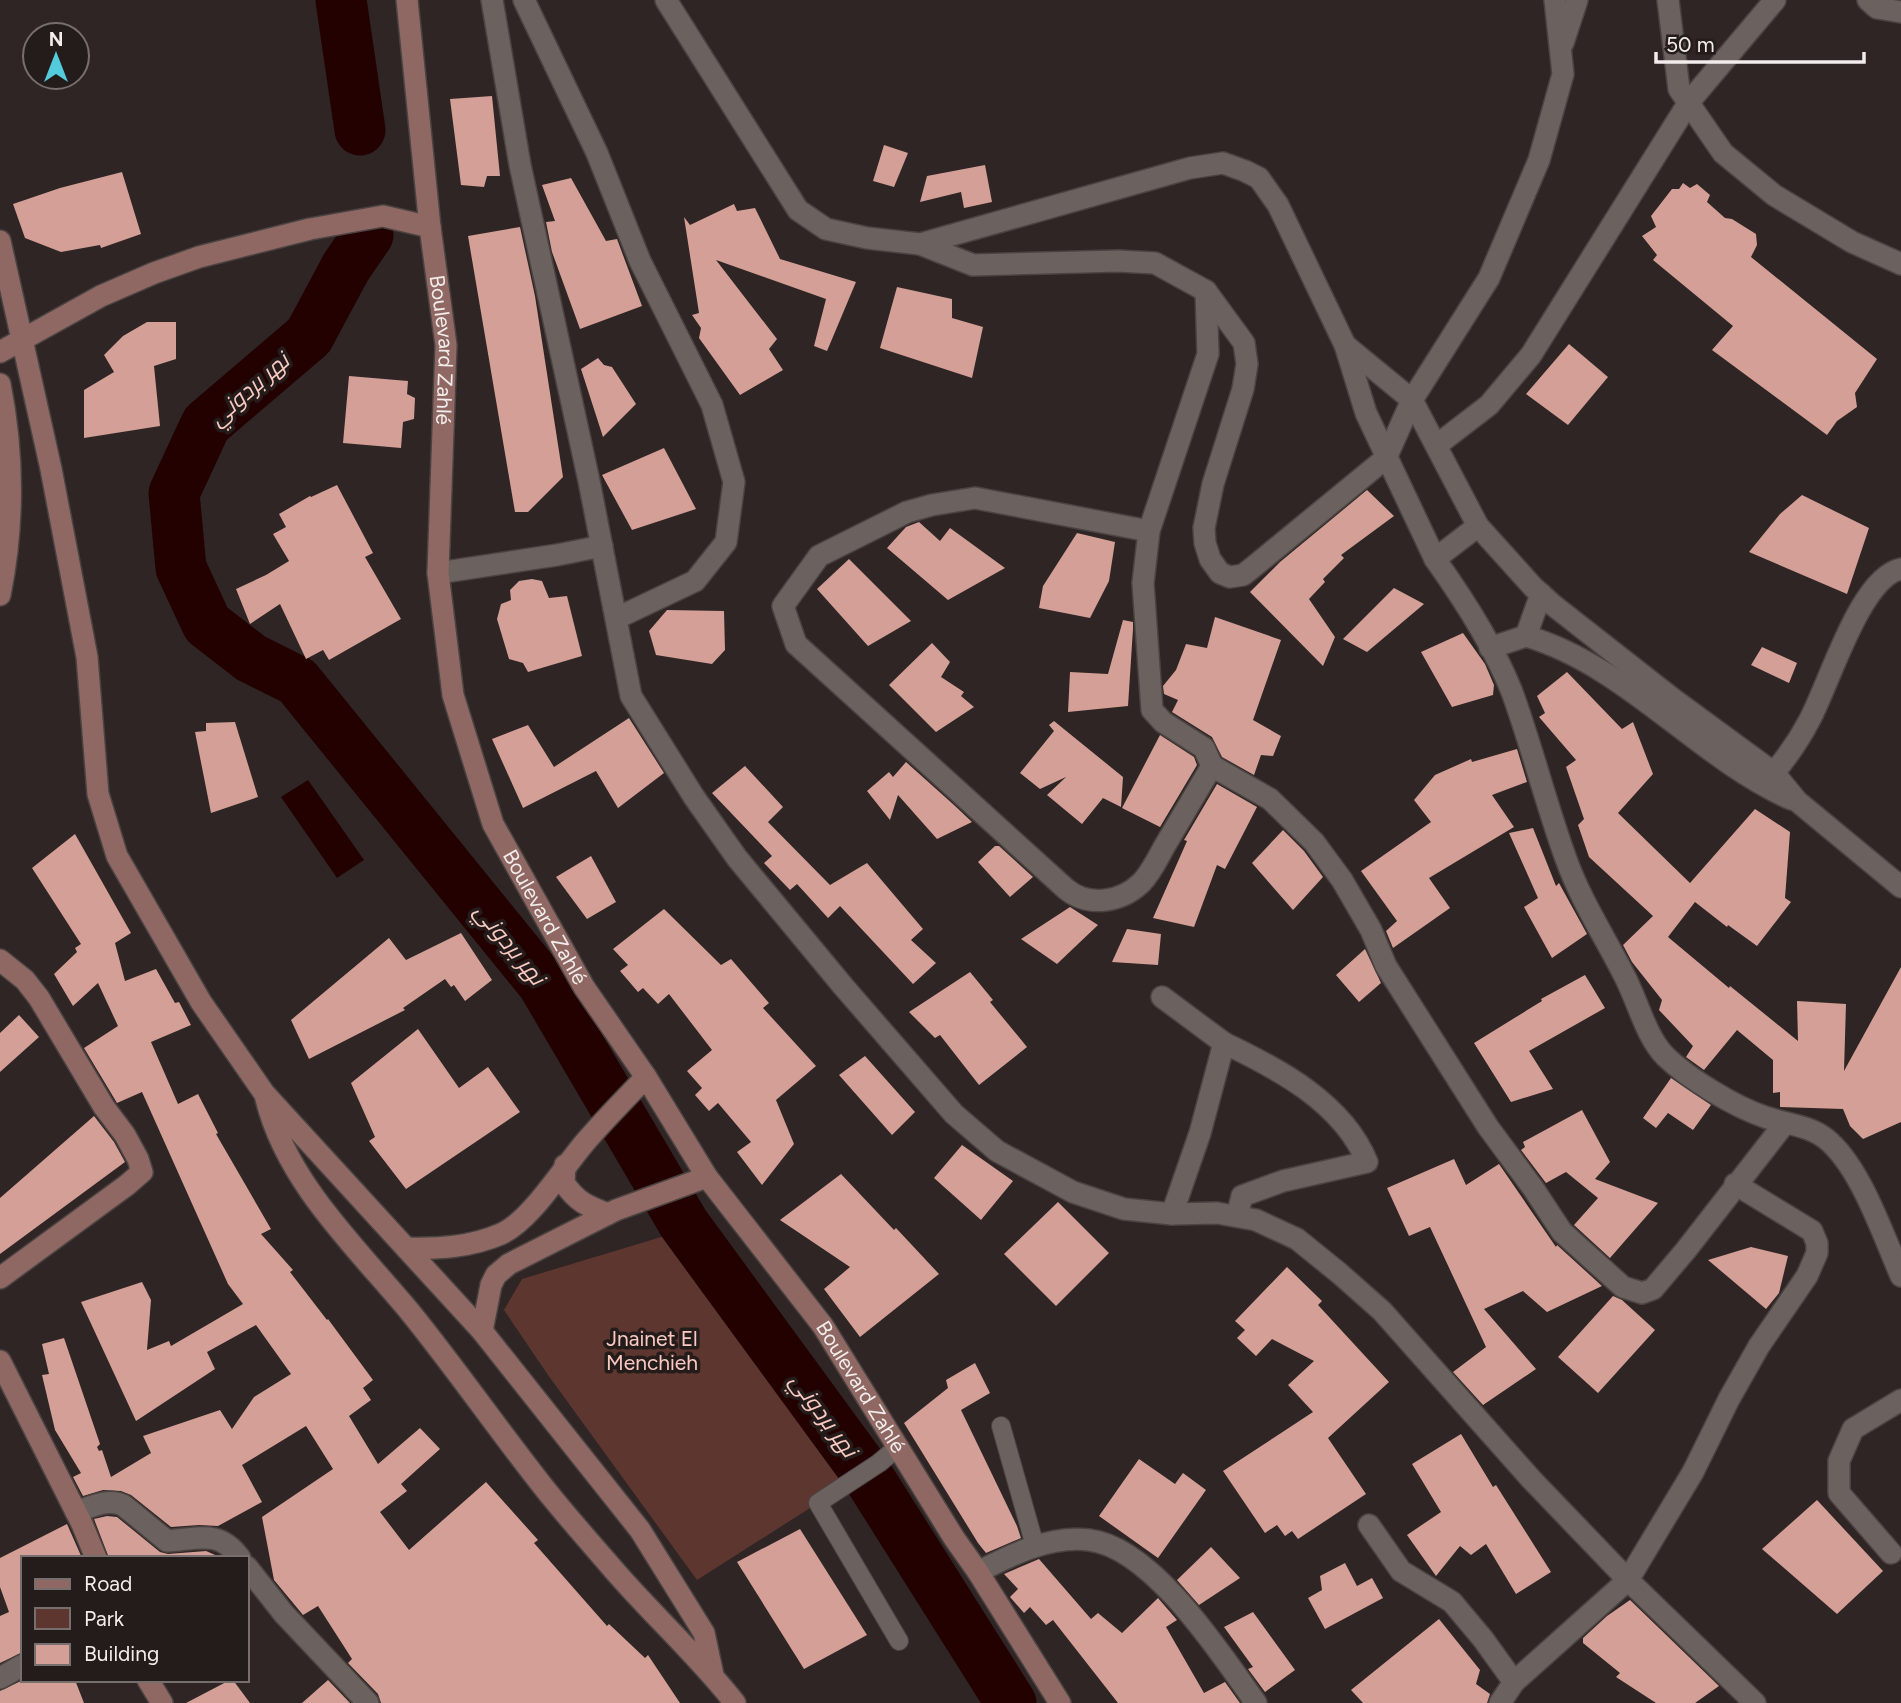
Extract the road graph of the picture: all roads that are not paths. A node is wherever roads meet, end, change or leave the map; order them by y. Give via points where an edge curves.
1 (407, 0) edge
2 (492, 0) edge
3 (524, 0) edge
4 (666, 0) edge
5 (1555, 0) edge
6 (1577, 0) edge
7 (1668, 0) edge
8 (1775, 0) edge
9 (1868, 0) edge
10 (1901, 12) edge
11 (1561, 48) junction
12 (1689, 102) junction
13 (430, 227) junction
14 (0, 241) edge
15 (920, 244) junction
16 (1901, 264) edge
17 (1206, 290) junction
18 (22, 340) junction
19 (1345, 345) junction
20 (0, 352) edge
21 (0, 384) edge
22 (1412, 400) junction
23 (1437, 445) junction
24 (1385, 457) junction
25 (1478, 526) junction
26 (1149, 531) junction
27 (602, 546) junction
28 (1435, 559) junction
29 (1901, 569) edge
30 (438, 573) junction
31 (1541, 594) junction
32 (0, 595) edge
33 (617, 618) junction
34 (1526, 636) junction
35 (1490, 649) junction
36 (1212, 766) junction
37 (1768, 779) junction
38 (1901, 887) edge
39 (0, 960) edge
40 (1161, 997) dead end
41 (1224, 1043) junction
42 (646, 1077) junction
43 (264, 1093) junction
44 (1785, 1123) junction
45 (568, 1162) junction
46 (697, 1180) junction
47 (1735, 1184) junction
48 (612, 1212) junction
49 (1172, 1213) junction
50 (1237, 1216) junction
51 (407, 1248) junction
52 (1901, 1276) edge
53 (0, 1279) edge
54 (482, 1331) junction
55 (3, 1373) edge
56 (1901, 1400) edge
57 (1001, 1426) dead end
58 (898, 1447) junction
59 (76, 1512) junction
60 (1369, 1525) dead end
61 (1035, 1546) junction
62 (1891, 1553) dead end
63 (95, 1556) edge
64 (239, 1556) edge
65 (248, 1568) edge
66 (978, 1572) junction
67 (1628, 1580) junction
68 (899, 1641) dead end
69 (21, 1666) edge
70 (713, 1675) junction
71 (0, 1678) edge
72 (149, 1682) edge
73 (1514, 1682) junction
74 (162, 1703) edge
75 (368, 1703) edge
76 (736, 1703) edge
77 (1060, 1703) edge
78 (1256, 1703) edge
79 (1500, 1703) edge
80 (1755, 1703) edge

1 - 13 main road, Boulevard Zahlé
2 - 27 street via 520,165
3 - 33 street via 597,153 640,261 712,405 734,482 726,542 695,581
4 - 15 street via 798,210 826,229
5 - 11 street
6 - 11 street
7 - 12 street via 1679,89
8 - 12 street
9 - 10 street via 1877,8
11 - 22 street via 1563,74 1545,142 1494,266
12 - 16 street via 1723,153 1774,195 1852,242
12 - 23 street via 1531,355 1489,405
13 - 18 main road via 383,216 199,257 101,296
13 - 30 main road, Boulevard Zahlé via 446,345
14 - 18 main road
15 - 17 street via 973,265 1155,263
15 - 19 street via 1190,168 1223,163 1259,178 1278,205
17 - 24 street via 1244,343 1247,364 1204,528 1210,559 1220,573 1230,578 1243,575
17 - 26 street via 1208,354
18 - 20 main road
18 - 43 main road via 87,657 98,794 107,828 117,856 201,1002
19 - 22 street
19 - 24 street
21 - 32 main road via 11,500
22 - 23 street
22 - 24 street
23 - 25 street
24 - 28 street
25 - 28 street
25 - 31 street
26 - 36 street via 1143,583 1152,710 1204,748
26 - 36 street via 975,498 932,505 907,512 819,556 783,607 796,644 1066,889 1085,900 1104,901 1142,882
27 - 30 street
27 - 33 street
28 - 35 street
29 - 37 street via 1892,570 1863,602 1809,721
30 - 42 main road, Boulevard Zahlé via 453,695 493,824 583,987
31 - 34 street
31 - 37 street
33 - 49 street via 631,696 694,797 763,890 954,1114 997,1151 1073,1192 1124,1209
34 - 35 street
34 - 37 street via 1553,644 1627,688 1730,765
35 - 44 street via 1511,690 1583,901 1665,1056 1745,1109
36 - 47 street via 1270,799 1314,842 1342,880 1386,966 1488,1127 1562,1232 1604,1273 1632,1291 1653,1289
37 - 38 street
39 - 53 main road via 39,998 125,1135 142,1172
40 - 41 street
41 - 49 street
41 - 50 street via 1265,1062 1318,1098 1359,1142 1367,1162 1283,1181 1242,1196
42 - 45 main road
42 - 46 main road, Boulevard Zahlé
43 - 51 main road
43 - 70 main road via 272,1122 294,1166 340,1229 410,1312 545,1489 638,1599
44 - 47 street
44 - 52 street via 1816,1132 1842,1154
45 - 48 main road via 564,1183 574,1198
45 - 51 main road via 521,1222 502,1234 447,1248
46 - 48 main road
46 - 58 main road, Boulevard Zahlé via 823,1326
47 - 67 street via 1812,1231 1817,1253 1807,1276 1759,1346 1693,1472
48 - 54 main road via 496,1275
49 - 50 street
50 - 67 street via 1297,1239 1382,1311
51 - 54 main road
54 - 70 main road via 640,1530 704,1633
55 - 59 main road
56 - 62 street via 1853,1429 1839,1461 1839,1493
57 - 61 lane
58 - 66 main road, Boulevard Zahlé
58 - 68 lane via 817,1503
59 - 63 main road
59 - 64 street via 116,1502 167,1541 216,1537
60 - 73 street via 1401,1571 1452,1602
61 - 66 street
61 - 78 street via 1087,1539 1120,1549 1197,1619
65 - 75 street via 284,1614
66 - 77 main road, Boulevard Zahlé
67 - 73 street
67 - 80 street
69 - 71 street
70 - 76 main road
72 - 74 main road
73 - 79 street

